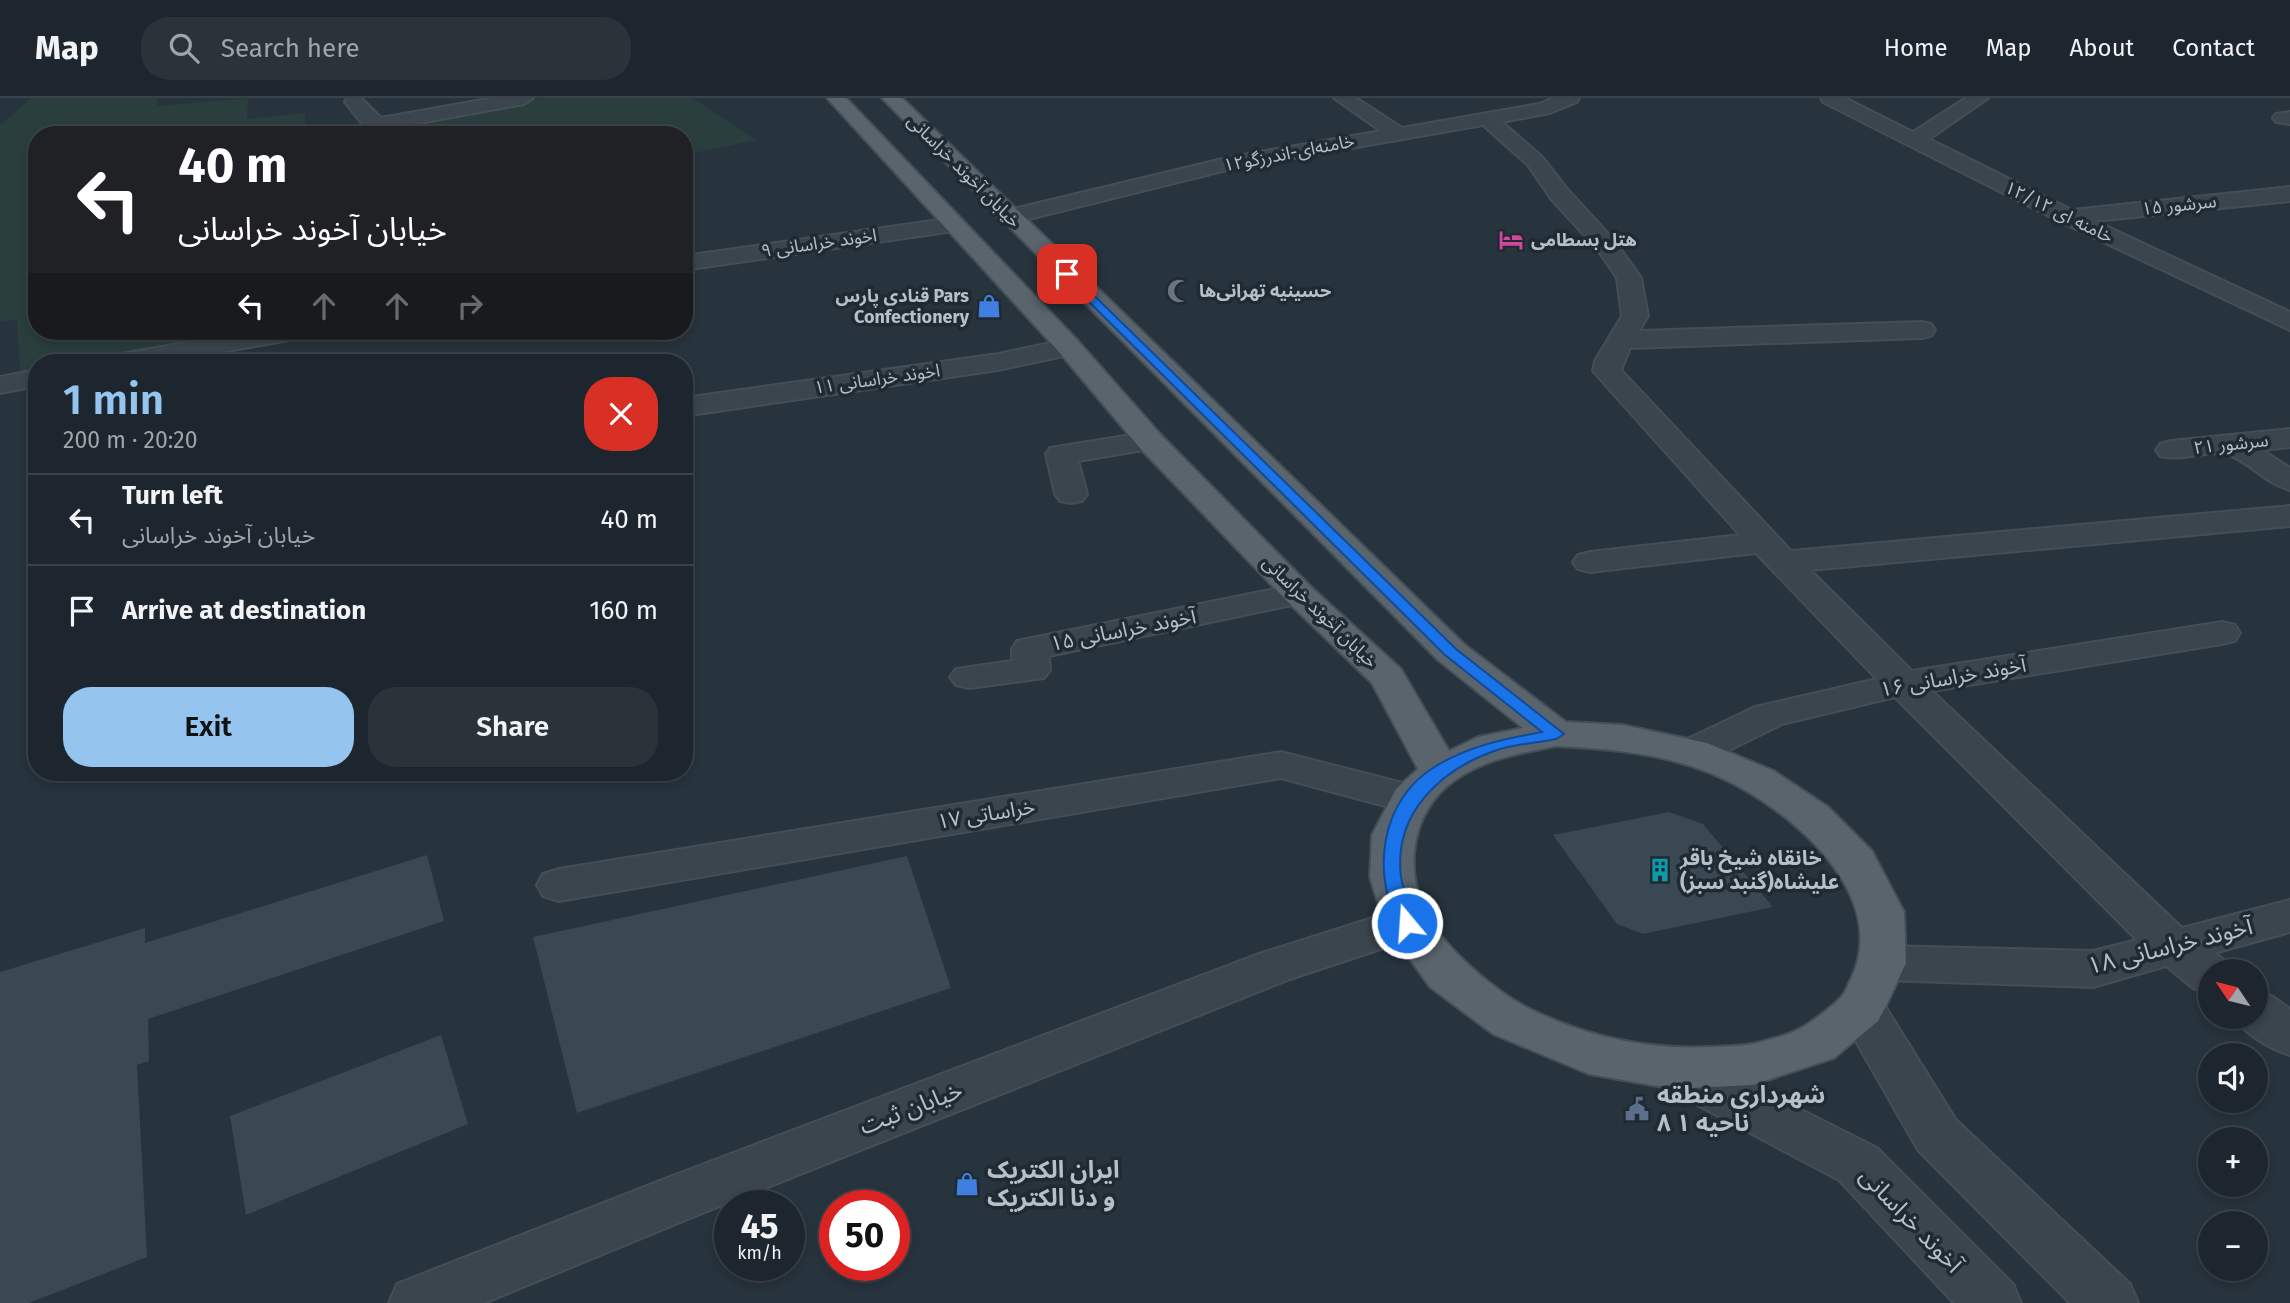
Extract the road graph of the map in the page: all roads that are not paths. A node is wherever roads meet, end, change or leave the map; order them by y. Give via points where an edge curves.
1 (524, 98) edge
2 (836, 98) edge
3 (891, 98) edge
4 (1343, 98) edge
5 (1570, 98) edge
6 (1830, 98) edge
7 (1979, 98) edge
8 (354, 102) dead end
9 (1487, 119) junction
10 (1397, 132) junction
11 (1914, 140) junction
12 (2290, 194) edge
13 (1009, 217) junction
14 (2069, 217) junction
15 (953, 225) junction
16 (693, 262) edge
17 (2290, 322) edge
18 (1922, 330) dead end
19 (245, 340) edge
20 (1621, 340) junction
21 (1069, 347) junction
22 (167, 354) edge
23 (28, 379) edge
24 (0, 384) edge
25 (693, 406) edge
26 (2290, 438) edge
27 (1150, 441) junction
28 (2232, 445) junction
29 (2171, 450) dead end
30 (2290, 481) edge
31 (1071, 495) dead end
32 (2290, 516) edge
33 (1773, 552) junction
34 (1590, 562) dead end
35 (1299, 594) junction
36 (2222, 634) dead end
37 (969, 677) dead end
38 (1903, 684) junction
39 (1556, 734) junction
40 (1693, 752) junction
41 (1425, 785) junction
42 (559, 884) dead end
43 (2290, 916) edge
44 (1407, 923) junction
45 (2173, 947) junction
46 (2198, 966) edge
47 (1872, 985) junction
48 (2268, 1019) edge
49 (2290, 1036) edge
50 (1674, 1069) junction
51 (418, 1303) edge
52 (1992, 1303) edge
53 (2109, 1303) edge

1 - 8 street via 381,124 371,122
2 - 15 main road, خیابان آخوند خراسانی
3 - 13 main road, خیابان آخوند خراسانی
4 - 10 street
5 - 9 street, خامنه‌ای-اندرزگو۱۲ via 1543,109
6 - 11 street, خامنه ای ۱۲/۱۲
7 - 11 street
9 - 10 street, خامنه‌ای-اندرزگو۱۲
9 - 20 street via 1535,161 1629,278 1635,316
10 - 13 street, خامنه‌ای-اندرزگو۱۲ via 1231,163
11 - 14 street, خامنه ای ۱۲/۱۲
12 - 14 street, سرشور ۱۵
13 - 39 main road, خیابان آخوند خراسانی via 1451,652
14 - 17 street, خامنه ای ۱۲/۱۲
15 - 16 street, اخوند خراسانی ۹
15 - 21 main road, خیابان آخوند خراسانی
18 - 20 street
19 - 22 street
20 - 33 street via 1607,371
21 - 25 street, اخوند خراسانی ۱۱ via 984,364
21 - 27 main road, خیابان آخوند خراسانی
23 - 24 street
26 - 28 street, سرشور ۲۱
27 - 31 street via 1061,454
27 - 35 main road, خیابان آخوند خراسانی
28 - 29 street, سرشور ۲۱
28 - 30 street
32 - 33 street
33 - 34 street
33 - 38 street
35 - 37 street, آخوند خراسانی ۱۵ via 1030,649 1031,670
35 - 41 main road, خیابان آخوند خراسانی via 1388,677
36 - 38 street, آخوند خراسانی ۱۶
38 - 40 street, آخوند خراسانی ۱۶ via 1769,715
38 - 45 street
39 - 40 main road via 1623,737
39 - 41 main road via 1492,746
40 - 47 main road via 1759,780 1814,817 1856,862 1881,912
41 - 42 street, خراساتی ۱۷ via 1281,765
41 - 44 main road via 1394,835 1392,877
43 - 45 street, آخوند خراسانی ۱۸
44 - 50 main road via 1447,974 1510,1021 1589,1054
44 - 51 street, خیابان ثبت via 1273,967
45 - 46 street
45 - 47 street, آخوند خراسانی ۱۸ via 2093,969
47 - 50 main road via 1816,1044 1752,1065
47 - 53 street via 1937,1135
48 - 49 street
50 - 52 street, آخوند خراسانی via 1858,1164

